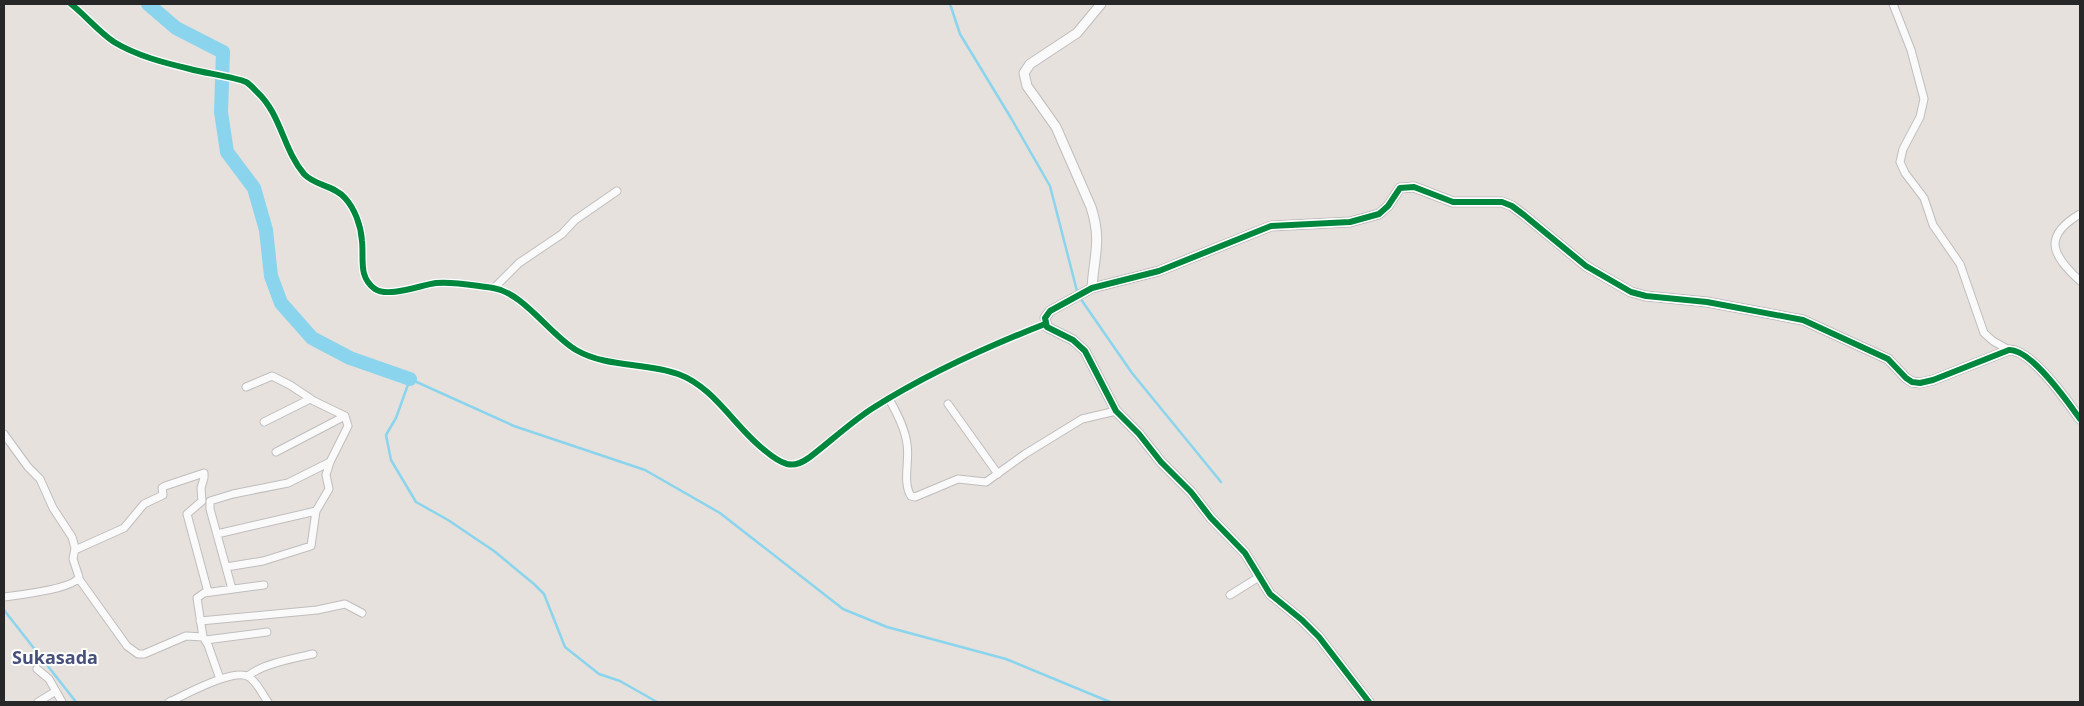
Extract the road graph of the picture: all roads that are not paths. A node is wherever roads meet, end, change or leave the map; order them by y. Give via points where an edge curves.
1 (71, 4) edge
2 (1101, 4) edge
3 (1893, 4) edge
4 (616, 191) dead end
5 (2080, 214) edge
6 (2080, 281) edge
7 (494, 288) junction
8 (1088, 290) junction
9 (1045, 324) junction
10 (2009, 350) junction
11 (246, 388) dead end
12 (310, 399) junction
13 (889, 400) junction
14 (948, 404) dead end
15 (1116, 411) junction
16 (345, 416) junction
17 (2080, 419) edge
18 (264, 422) dead end
19 (4, 434) edge
20 (276, 452) dead end
21 (330, 462) junction
22 (998, 474) junction
23 (316, 511) junction
24 (217, 534) junction
25 (75, 550) junction
26 (226, 567) junction
27 (1259, 577) junction
28 (79, 579) junction
29 (264, 585) dead end
30 (232, 589) junction
31 (208, 592) junction
32 (1230, 595) dead end
33 (4, 597) edge
34 (362, 613) dead end
35 (200, 622) junction
36 (267, 632) dead end
37 (205, 639) junction
38 (313, 654) dead end
39 (37, 668) dead end
40 (248, 676) junction
41 (220, 679) junction
42 (56, 691) junction
43 (38, 702) edge
44 (62, 702) edge
45 (169, 702) edge
46 (268, 702) edge
47 (1369, 702) edge

1 - 7 street via 124,47 161,62 247,82 270,107 304,174 340,193 346,200 360,229 363,270 372,287 380,292 438,283
2 - 8 street via 1077,33 1030,64 1024,73 1027,86 1056,128 1095,220 1098,245
3 - 10 street via 1911,50 1924,99 1920,116 1901,155 1902,167 1922,193 1933,225 1960,264 1984,333
4 - 7 street via 519,263
5 - 6 street via 2066,223 2054,247 2059,261
7 - 13 street via 522,303 578,351 596,359 667,371 690,380 719,405 753,442 786,464 802,462 862,415
8 - 9 street via 1050,311
8 - 10 street via 1166,269 1271,226 1350,222 1370,217 1384,211 1396,192 1405,186 1453,202 1494,201 1512,206 1586,266 1630,292 1707,302 1802,320 1888,359 1912,382 1933,380
9 - 13 street via 954,364
9 - 15 street via 1085,351
10 - 17 street via 2018,351 2028,358
11 - 12 street via 272,376
12 - 16 street
12 - 18 street
13 - 22 street via 906,436 908,488 913,497 952,480 986,482
14 - 22 street
15 - 22 street via 1082,419
15 - 27 street via 1241,548
16 - 20 street
16 - 21 street via 348,426
19 - 25 street via 44,486 53,508 72,537
21 - 23 street via 326,475 329,488
21 - 24 street via 288,483 210,501
23 - 24 street
23 - 26 street via 310,546 263,561
24 - 26 street
25 - 28 street via 72,556
25 - 31 street via 124,528 144,504 162,496 165,486 204,473 202,501 187,514
26 - 30 street
27 - 32 street
27 - 47 street via 1270,594 1319,637
28 - 33 street via 46,590
28 - 37 street via 127,646 138,654 186,636
29 - 30 street
30 - 31 street
31 - 35 street via 197,598
34 - 35 street via 345,604 317,610
35 - 37 street
36 - 37 street
37 - 41 street
38 - 40 street
39 - 42 street
40 - 41 street via 234,674
40 - 46 street
41 - 45 street
42 - 43 street
42 - 44 street

